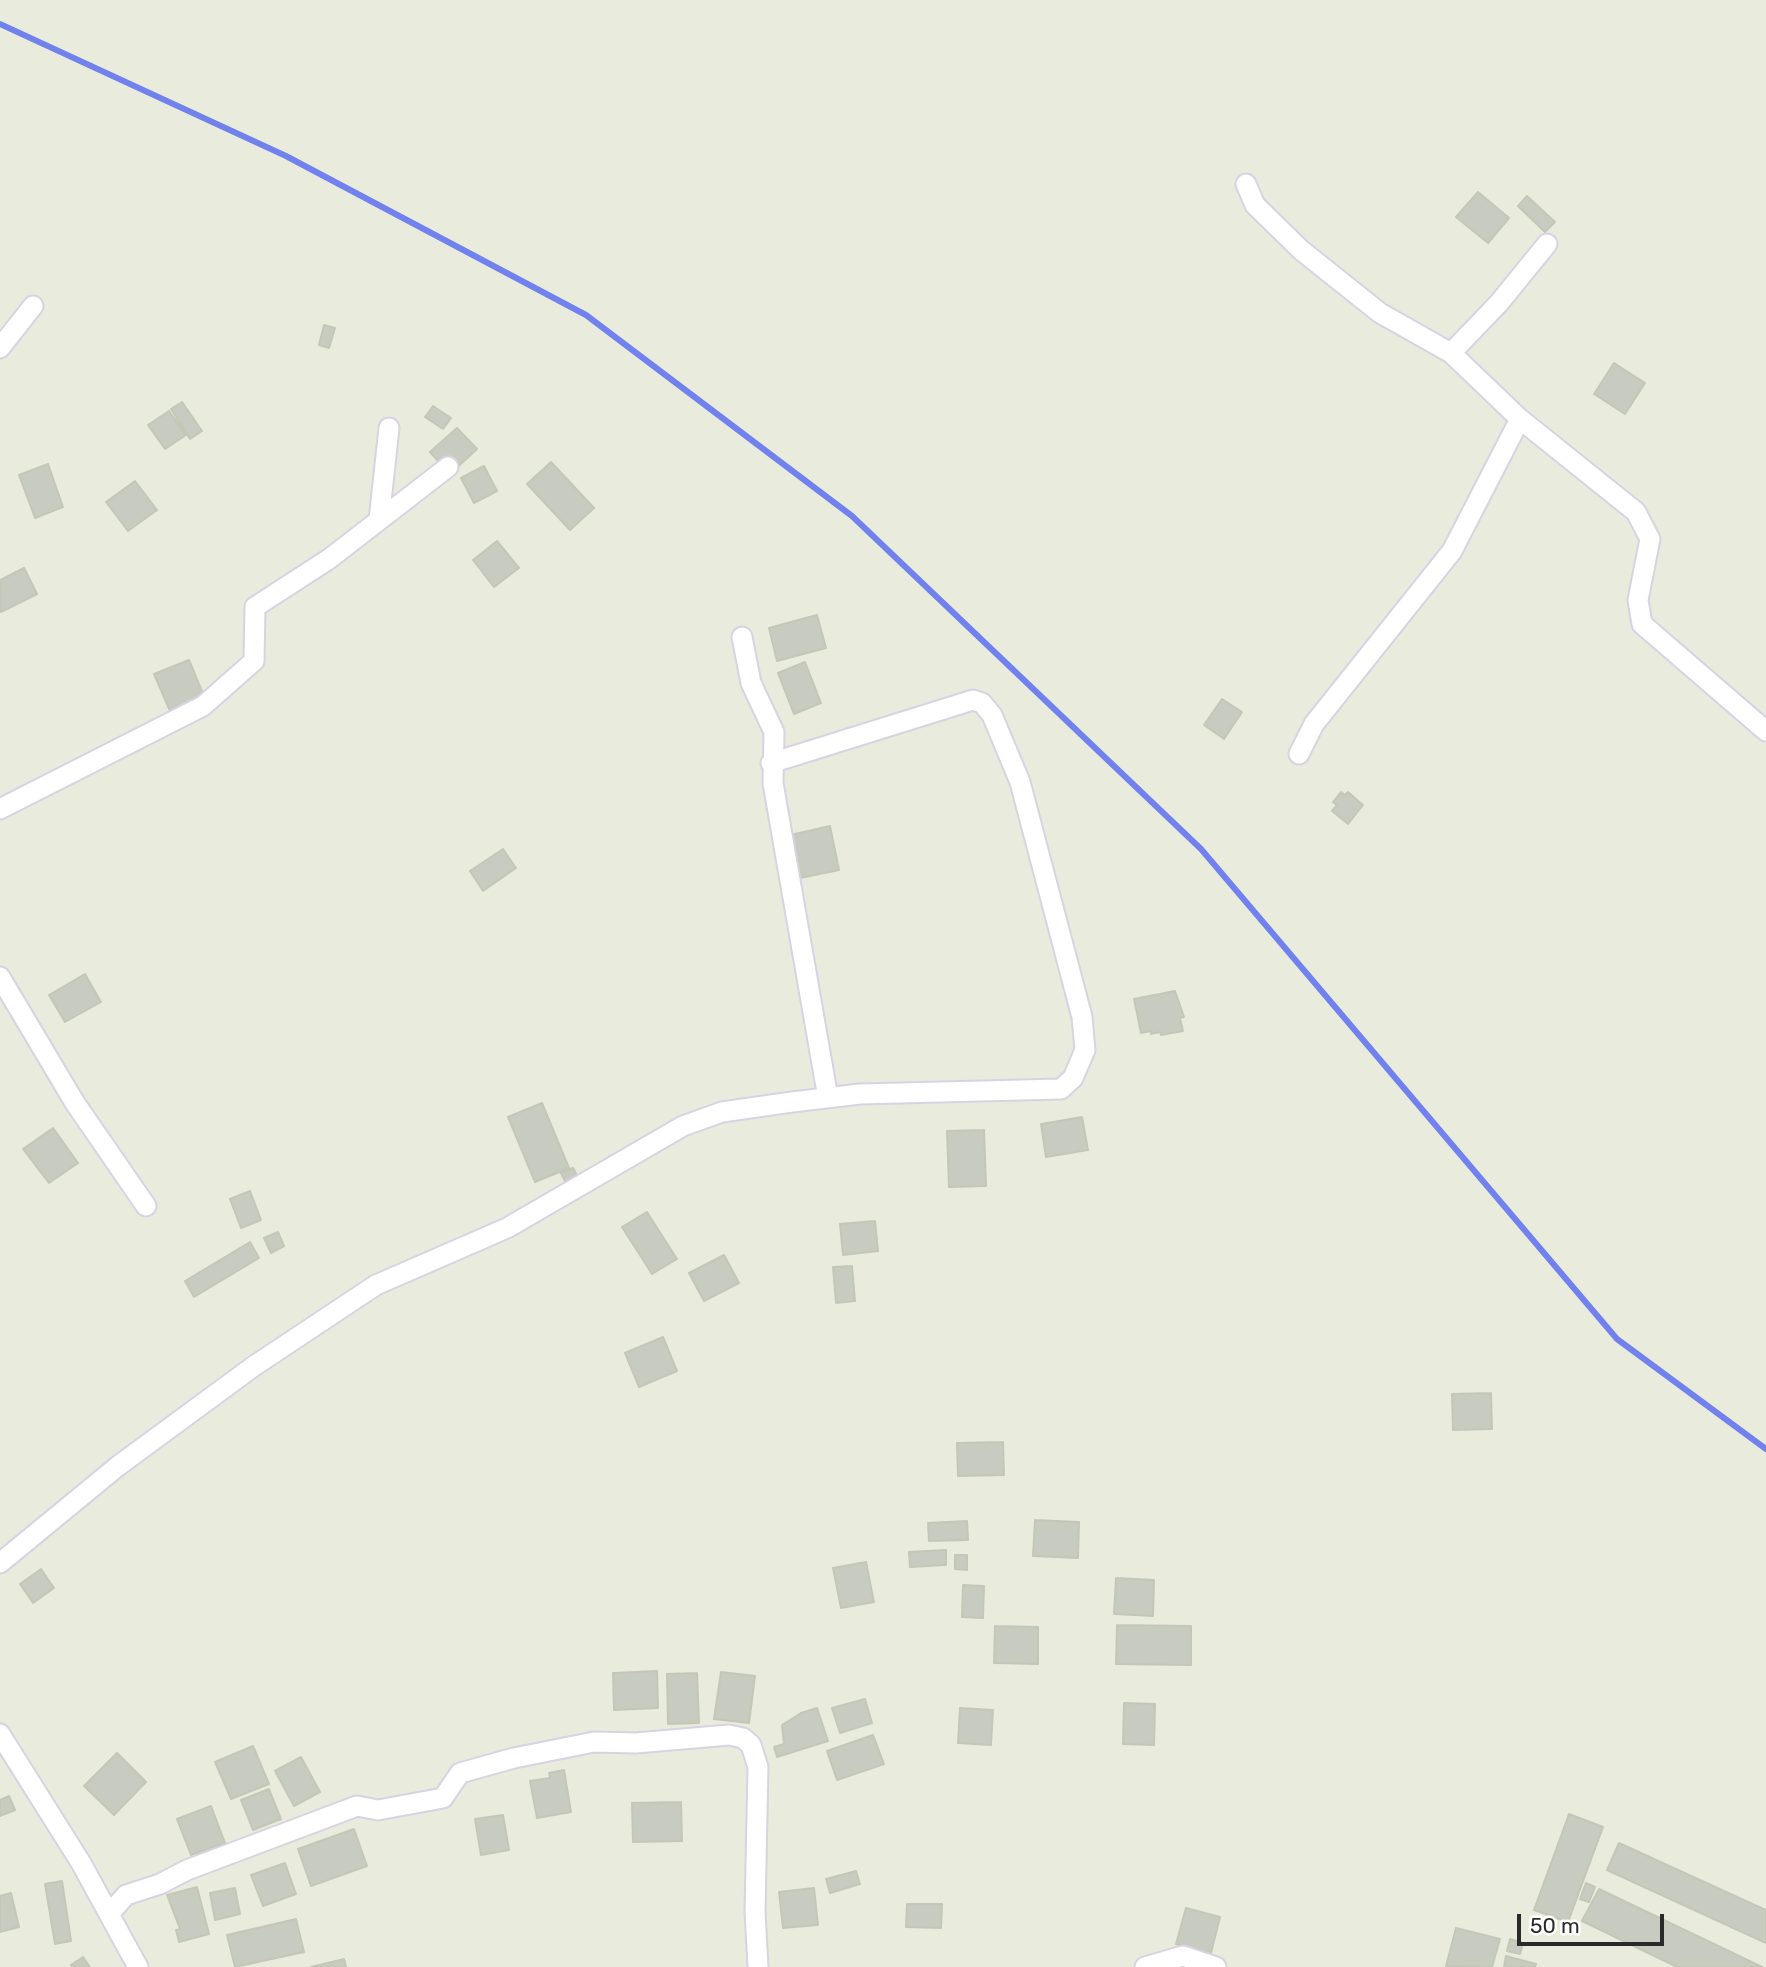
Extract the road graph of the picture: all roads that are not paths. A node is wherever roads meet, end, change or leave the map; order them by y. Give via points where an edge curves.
1 (1246, 184) dead end
2 (1546, 244) dead end
3 (33, 306) dead end
4 (0, 348) edge
5 (1451, 353) junction
6 (1520, 419) junction
7 (389, 428) dead end
8 (448, 467) dead end
9 (379, 520) junction
10 (742, 637) dead end
11 (1766, 730) edge
12 (1299, 754) dead end
13 (771, 763) junction
14 (0, 808) edge
15 (0, 977) edge
16 (828, 1098) junction
17 (146, 1206) dead end
18 (0, 1563) edge
19 (0, 1734) edge
20 (109, 1914) junction
21 (138, 1967) edge
22 (758, 1967) edge
23 (1145, 1967) edge
24 (1216, 1967) edge

1 - 5 street via 1255,205 1301,250 1380,313
2 - 5 street
3 - 4 street
5 - 6 street
6 - 11 street via 1636,512 1650,538 1638,600 1642,624
6 - 12 street via 1452,551 1314,724
7 - 9 street
8 - 9 street
9 - 14 street via 255,607 254,661 203,706
10 - 13 street via 751,683 774,732
13 - 16 street
13 - 16 street via 947,707 972,700 982,703 992,715 1020,782 1082,1017 1080,1065 1061,1089
15 - 17 street via 75,1103
16 - 18 street via 722,1112 683,1126 507,1228 376,1285 117,1466
19 - 20 street
20 - 21 street
20 - 22 street via 126,1895 357,1806 378,1810 443,1798 460,1773 594,1742 729,1735 751,1745 758,1767
23 - 24 street via 1183,1956

